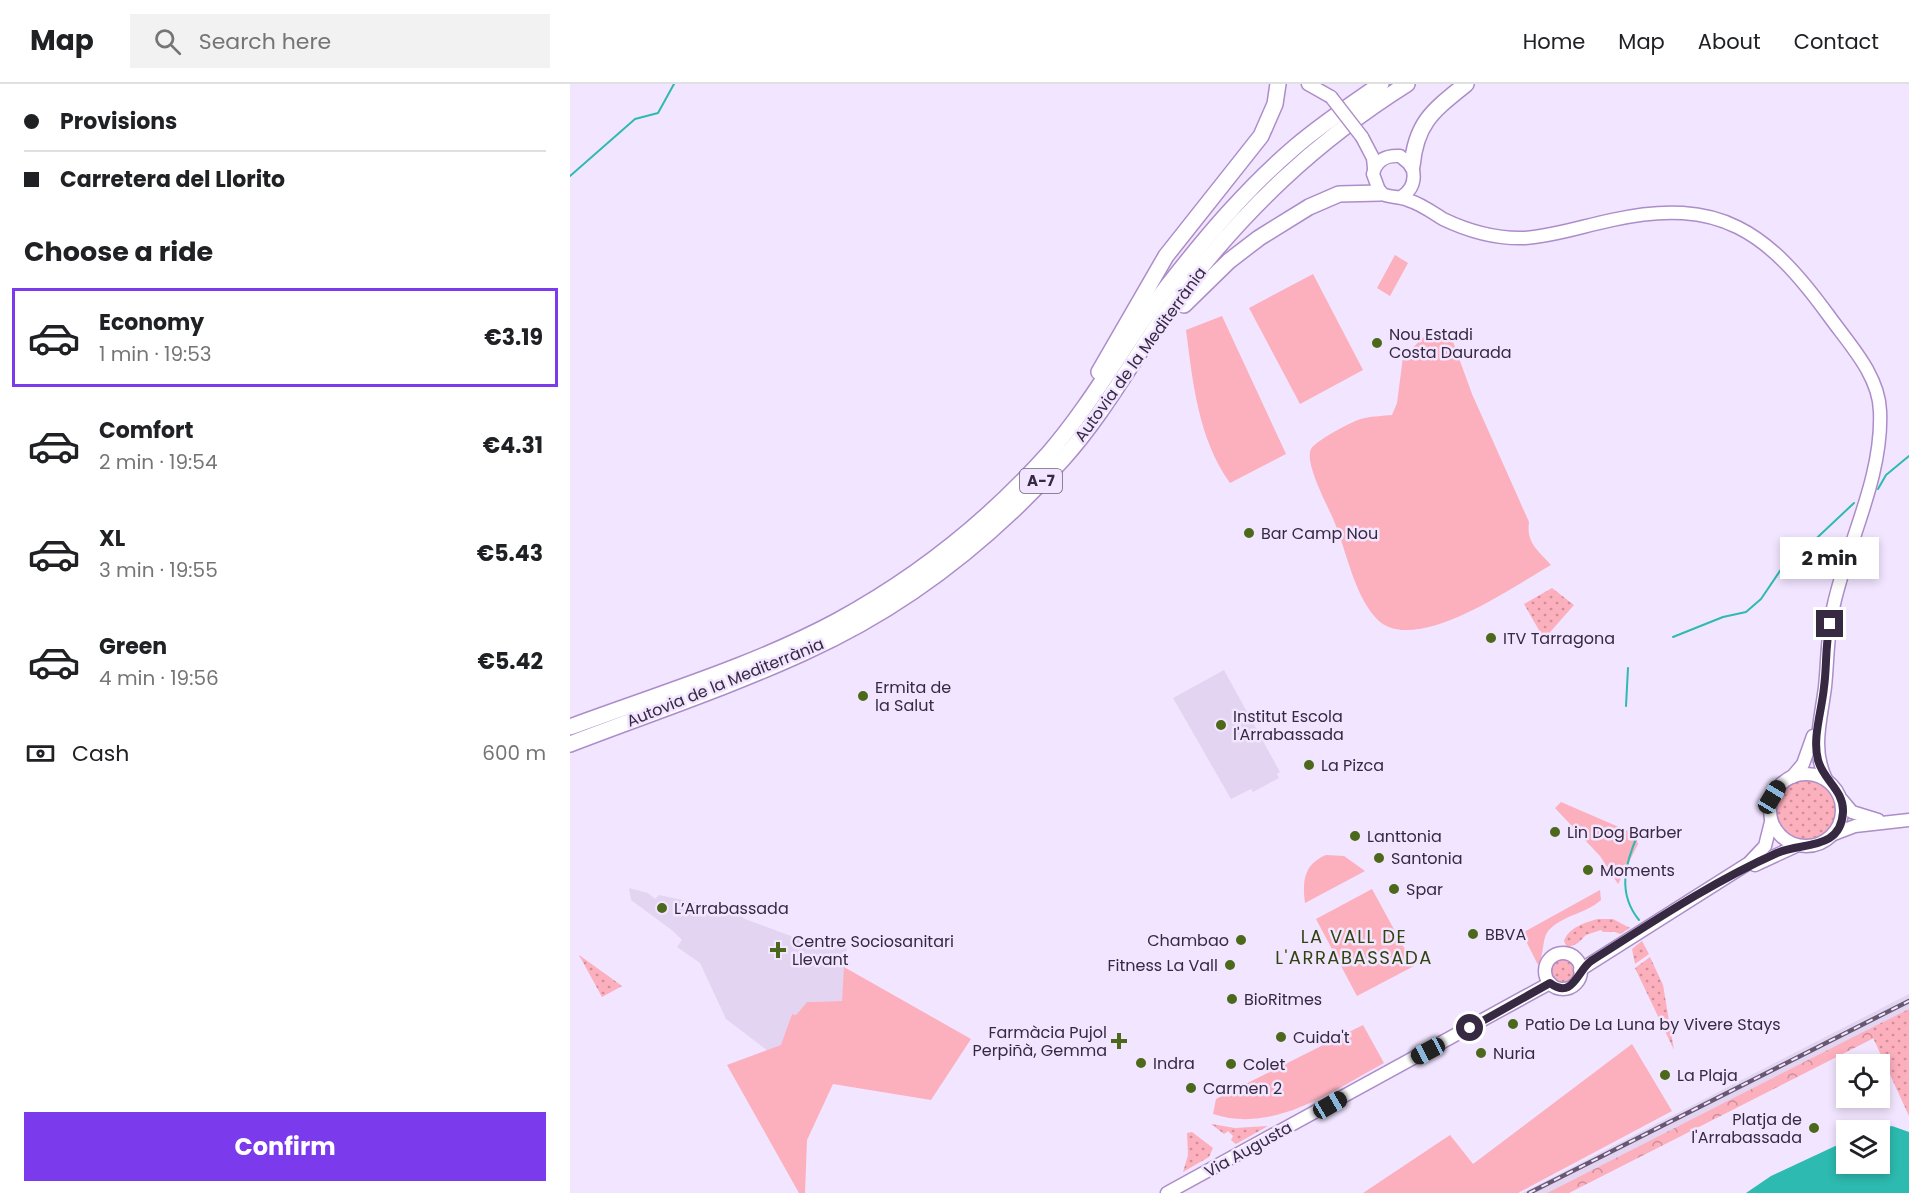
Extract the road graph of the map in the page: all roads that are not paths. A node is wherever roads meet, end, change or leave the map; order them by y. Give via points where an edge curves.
1 (1278, 84) edge
2 (1308, 84) edge
3 (1325, 84) edge
4 (1381, 84) edge
5 (1407, 84) edge
6 (1466, 84) edge
7 (1331, 97) junction
8 (1364, 140) junction
9 (1392, 155) junction
10 (1374, 168) junction
11 (1413, 173) junction
12 (1380, 193) junction
13 (1401, 197) junction
14 (1433, 213) junction
15 (1132, 366) junction
16 (966, 532) junction
17 (1822, 703) junction
18 (570, 727) edge
19 (570, 744) edge
20 (1792, 777) junction
21 (1826, 779) junction
22 (1841, 799) junction
23 (1909, 816) edge
24 (1872, 819) junction
25 (1771, 822) junction
26 (1834, 835) junction
27 (1796, 846) junction
28 (1729, 877) junction
29 (1630, 936) junction
30 (1574, 958) junction
31 (1580, 970) junction
32 (1550, 983) junction
33 (1167, 1193) edge

1 - 16 highway via 1275,104 1261,136 1166,256 1082,401
2 - 7 main road
3 - 7 main road
4 - 16 highway, Autovia de la Mediterrània / A-7 via 1296,146 1258,181 1165,290 1049,452
5 - 15 highway, Autovia de la Mediterrània / A-7 via 1340,129 1265,194 1178,297
6 - 11 highway via 1422,124 1414,143
7 - 8 main road, bridge
8 - 9 main road
8 - 10 main road
9 - 10 main road
9 - 11 main road via 1400,156
10 - 12 main road via 1373,181
11 - 13 main road via 1410,190
11 - 14 main road via 1421,201
12 - 13 main road
12 - 15 highway via 1351,192 1327,197 1259,238 1195,292
13 - 14 main road
14 - 17 main road via 1462,227 1496,236 1525,238 1635,215 1701,215 1752,235 1776,252 1802,279 1859,357 1875,387 1880,409 1874,469 1832,613
15 - 19 highway, Autovia de la Mediterrània / A-7 via 1062,460 1017,506 933,578 807,651
16 - 18 highway, Autovia de la Mediterrània / A-7 via 878,597 809,634 754,659
17 - 20 main road via 1806,758
17 - 21 main road via 1816,751
20 - 21 main road via 1814,775
20 - 25 main road via 1772,797
21 - 22 main road
22 - 24 main road via 1852,812
22 - 26 main road via 1842,818
23 - 24 main road
24 - 26 main road via 1909,820 1855,826
25 - 27 main road via 1777,833
25 - 28 main road via 1759,855
26 - 27 main road via 1811,847
27 - 28 main road
28 - 29 main road
29 - 30 main road
29 - 31 main road
30 - 31 main road
30 - 32 main road via 1560,953 1550,958 1545,969
31 - 32 main road via 1578,980 1569,987 1557,988
32 - 33 main road, Via Augusta

